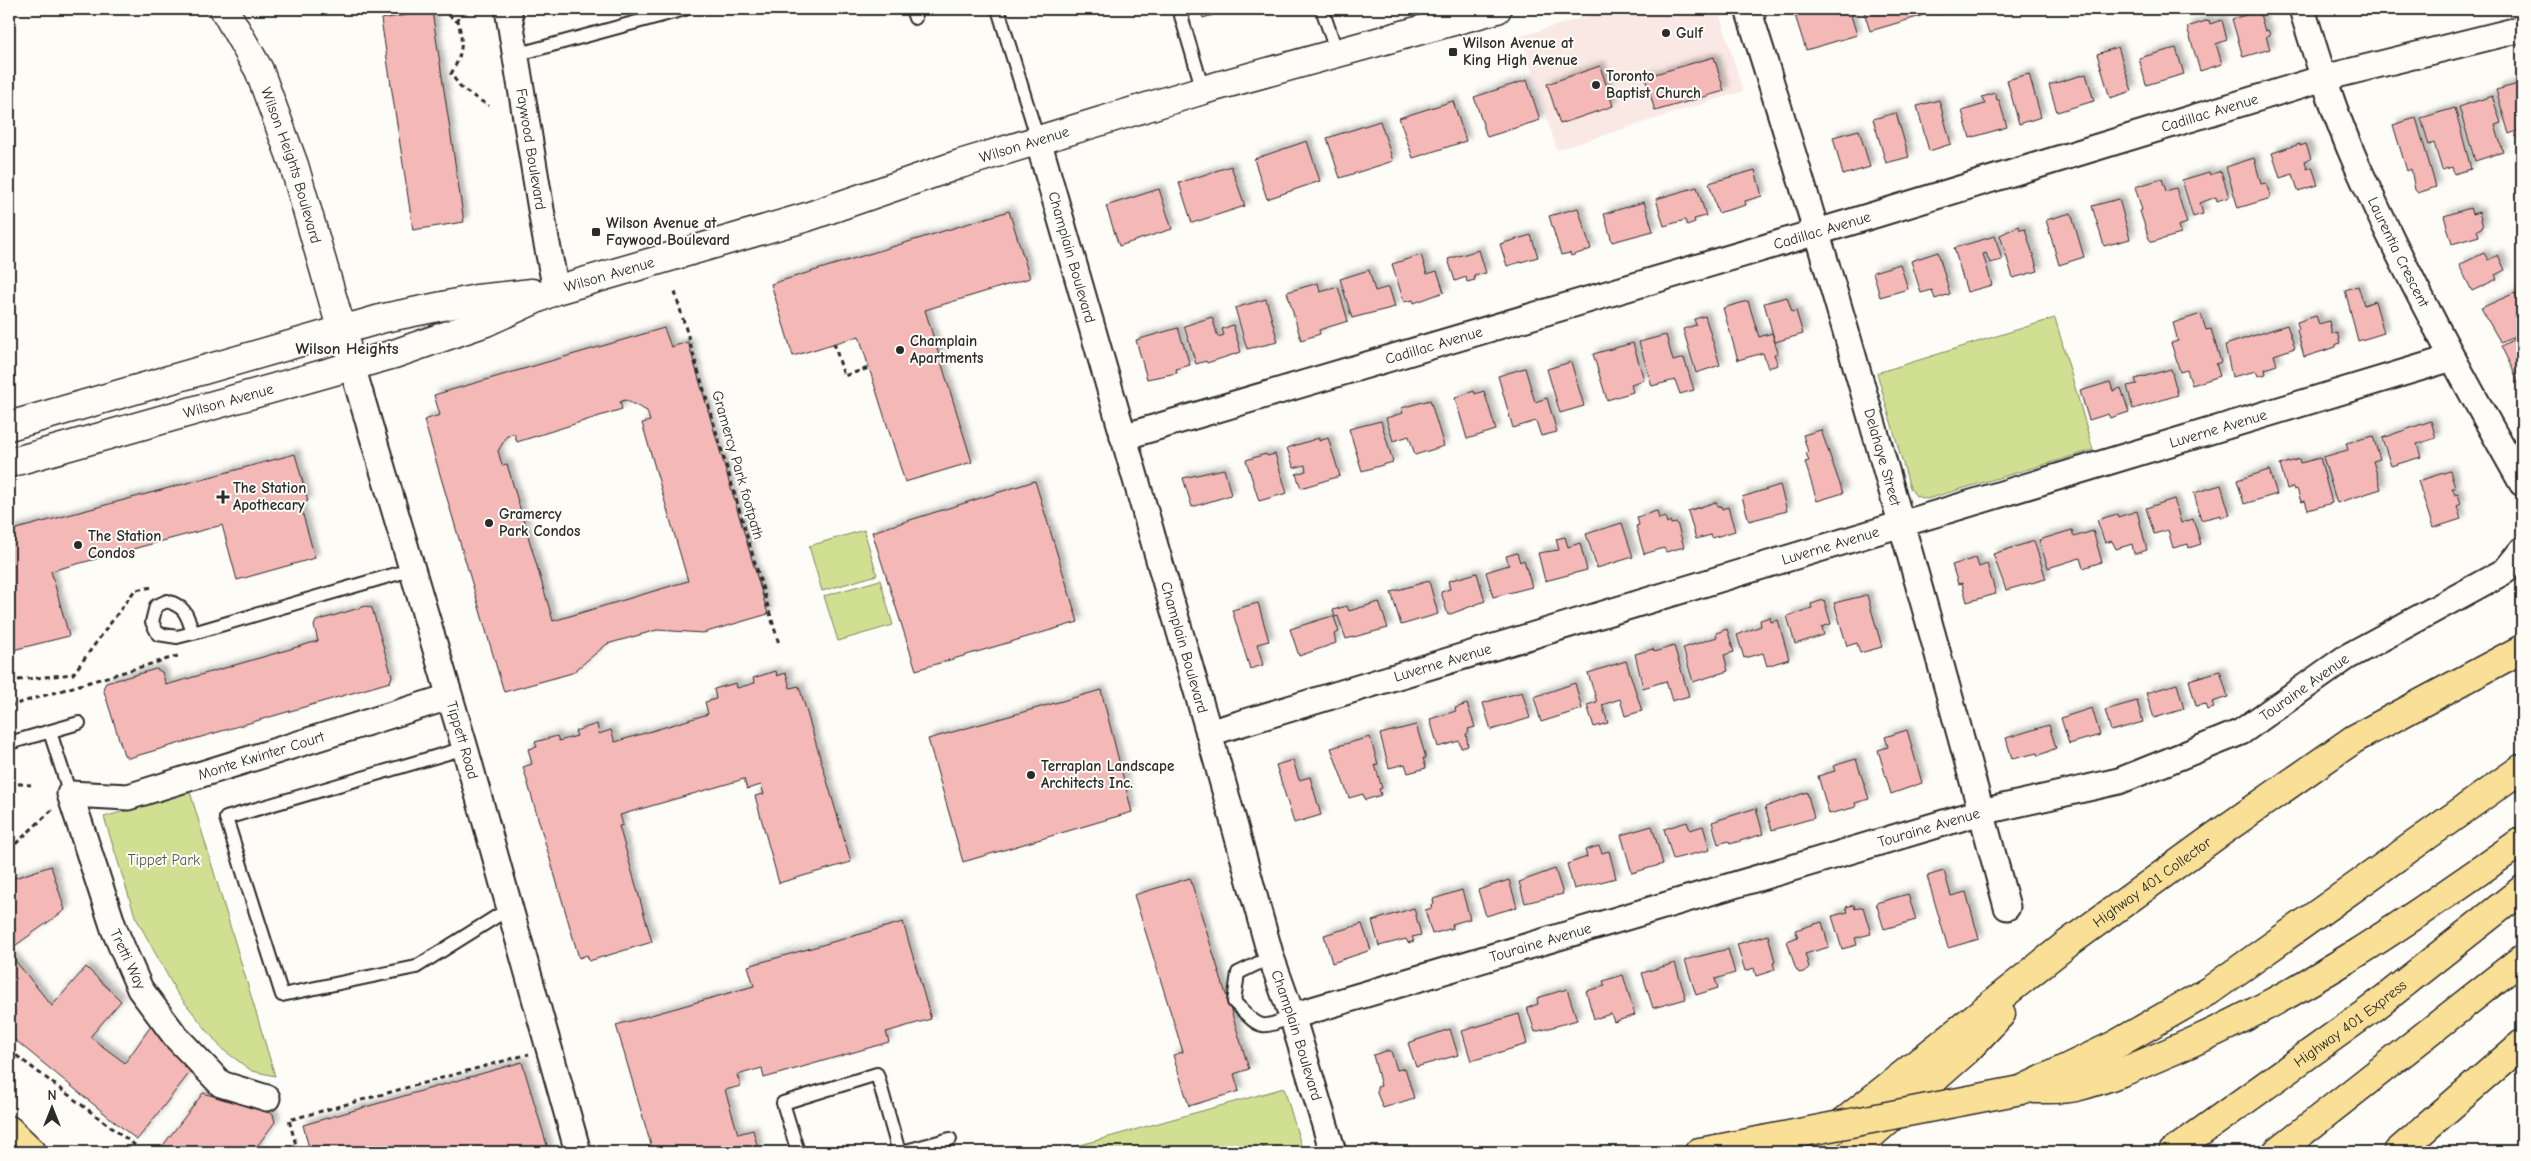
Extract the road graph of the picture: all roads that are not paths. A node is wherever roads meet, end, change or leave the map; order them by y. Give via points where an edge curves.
1 (224, 9) edge
2 (508, 9) edge
3 (685, 9) edge
4 (998, 9) edge
5 (1179, 9) edge
6 (1322, 9) edge
7 (1496, 9) edge
8 (1748, 9) edge
9 (2302, 9) edge
10 (1431, 18) edge
11 (2522, 28) edge
12 (1336, 53) junction
13 (515, 55) junction
14 (2324, 78) junction
15 (1203, 90) junction
16 (1038, 140) junction
17 (1818, 232) junction
18 (556, 290) junction
19 (342, 329) junction
20 (2452, 358) junction
21 (352, 366) junction
22 (9, 426) edge
23 (1122, 437) junction
24 (9, 462) edge
25 (2522, 483) edge
26 (1902, 522) junction
27 (2522, 550) edge
28 (411, 570) junction
29 (193, 633) junction
30 (2522, 649) edge
31 (448, 697) junction
32 (80, 723) dead end
33 (50, 732) junction
34 (1209, 733) junction
35 (9, 743) edge
36 (464, 748) junction
37 (2522, 768) edge
38 (70, 794) junction
39 (1981, 812) junction
40 (2522, 840) edge
41 (2522, 890) edge
42 (2007, 907) dead end
43 (510, 908) junction
44 (2067, 944) junction
45 (1271, 957) junction
46 (2522, 959) edge
47 (1292, 1016) junction
48 (2521, 1045) edge
49 (2021, 1090) junction
50 (267, 1098) dead end
51 (950, 1139) dead end
52 (1708, 1150) edge
53 (578, 1152) edge
54 (798, 1152) edge
55 (901, 1152) edge
56 (1333, 1152) edge
57 (1806, 1152) edge
58 (1852, 1152) edge
59 (2173, 1152) edge
60 (2276, 1152) edge
61 (2398, 1152) edge
62 (2421, 1152) edge

1 - 19 main road, Wilson Heights Boulevard via 266,88 294,165
2 - 13 street, Faywood Boulevard
3 - 13 lane
4 - 16 lane
5 - 15 lane
6 - 12 lane
7 - 10 main road, Wilson Avenue
8 - 17 street, Delahaye Street
9 - 14 street, Laurentia Crescent
10 - 12 main road, Wilson Avenue
11 - 14 street, Cadillac Avenue
12 - 15 main road, Wilson Avenue
13 - 18 street, Faywood Boulevard
14 - 17 street, Cadillac Avenue
14 - 20 street, Laurentia Crescent via 2356,162
15 - 16 main road, Wilson Avenue
16 - 18 main road, Wilson Avenue via 807,217
16 - 23 street, Champlain Boulevard
17 - 23 street, Cadillac Avenue
17 - 26 street, Delahaye Street
18 - 19 main road, Wilson Avenue via 477,299
18 - 21 main road, Wilson Avenue via 486,322
19 - 21 main road, Tippett Road
19 - 22 main road, Wilson Avenue
20 - 25 street, Laurentia Crescent
20 - 26 street, Luverne Avenue
21 - 24 main road, Wilson Avenue
21 - 28 street, Tippett Road
23 - 34 street, Champlain Boulevard
26 - 34 street, Luverne Avenue
26 - 39 street, Delahaye Street
27 - 39 street, Touraine Avenue via 2505,571 2347,657 2240,732 2119,781
28 - 29 lane
28 - 31 street, Tippett Road
29 - 29 lane via 177,638 158,634 152,622 156,606 167,601 180,605 188,616
30 - 44 highway, Highway 401 Collector via 2354,739
31 - 36 street, Tippett Road
31 - 38 street, Monte Kwinter Court via 128,797
32 - 33 lane
33 - 35 lane
33 - 38 lane
34 - 45 street, Champlain Boulevard
36 - 43 street, Tippett Road
36 - 43 lane via 226,818 282,995 416,967
37 - 49 highway via 2209,992 2115,1045
38 - 50 street, Tretti Way via 114,929 140,989 176,1037 221,1084
39 - 42 street, Delahaye Street
39 - 47 street, Touraine Avenue
40 - 49 highway via 2380,939 2317,979 2249,1016 2146,1062 2075,1087
41 - 59 highway, Highway 401 Express via 2372,1008
43 - 53 street, Tippett Road
44 - 57 highway, Highway 401 Collector
44 - 58 highway via 1966,1051
45 - 47 street, Champlain Boulevard
45 - 47 lane via 1238,973 1234,1002 1257,1025 1270,1026
46 - 60 highway
47 - 56 street, Champlain Boulevard
48 - 61 highway
48 - 62 highway
49 - 52 highway, bridge
51 - 55 lane
54 - 55 lane via 783,1104 877,1074

